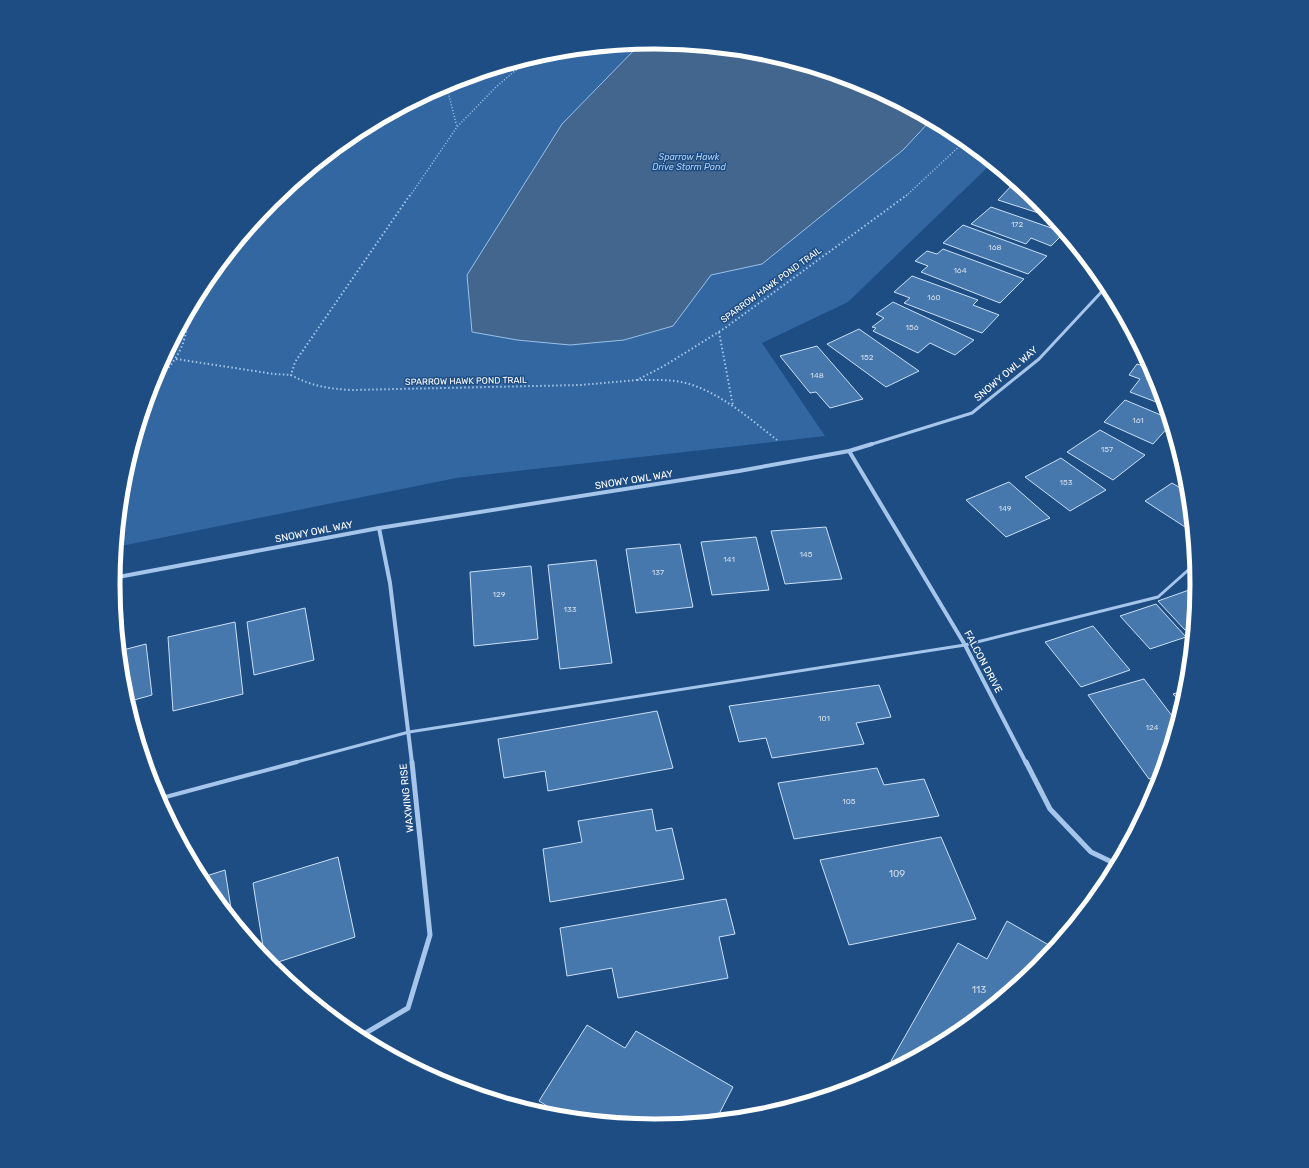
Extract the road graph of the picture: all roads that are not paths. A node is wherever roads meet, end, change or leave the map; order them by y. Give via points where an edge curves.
1 (1102, 292) edge
2 (849, 451) junction
3 (379, 528) junction
4 (1189, 568) edge
5 (120, 577) edge
6 (965, 645) junction
7 (409, 732) junction
8 (164, 797) edge
9 (1112, 862) edge
10 (364, 1033) edge

1 - 2 street, SNOWY OWL WAY via 1039,359 972,412
2 - 3 street, SNOWY OWL WAY
2 - 6 street, FALCON DRIVE
3 - 5 street, SNOWY OWL WAY
3 - 7 street, WAXWING RISE via 390,583
4 - 6 lane via 1158,597
6 - 7 lane
6 - 9 street, FALCON DRIVE via 1050,809 1091,852
7 - 8 lane
7 - 10 street, WAXWING RISE via 430,935 408,1008

